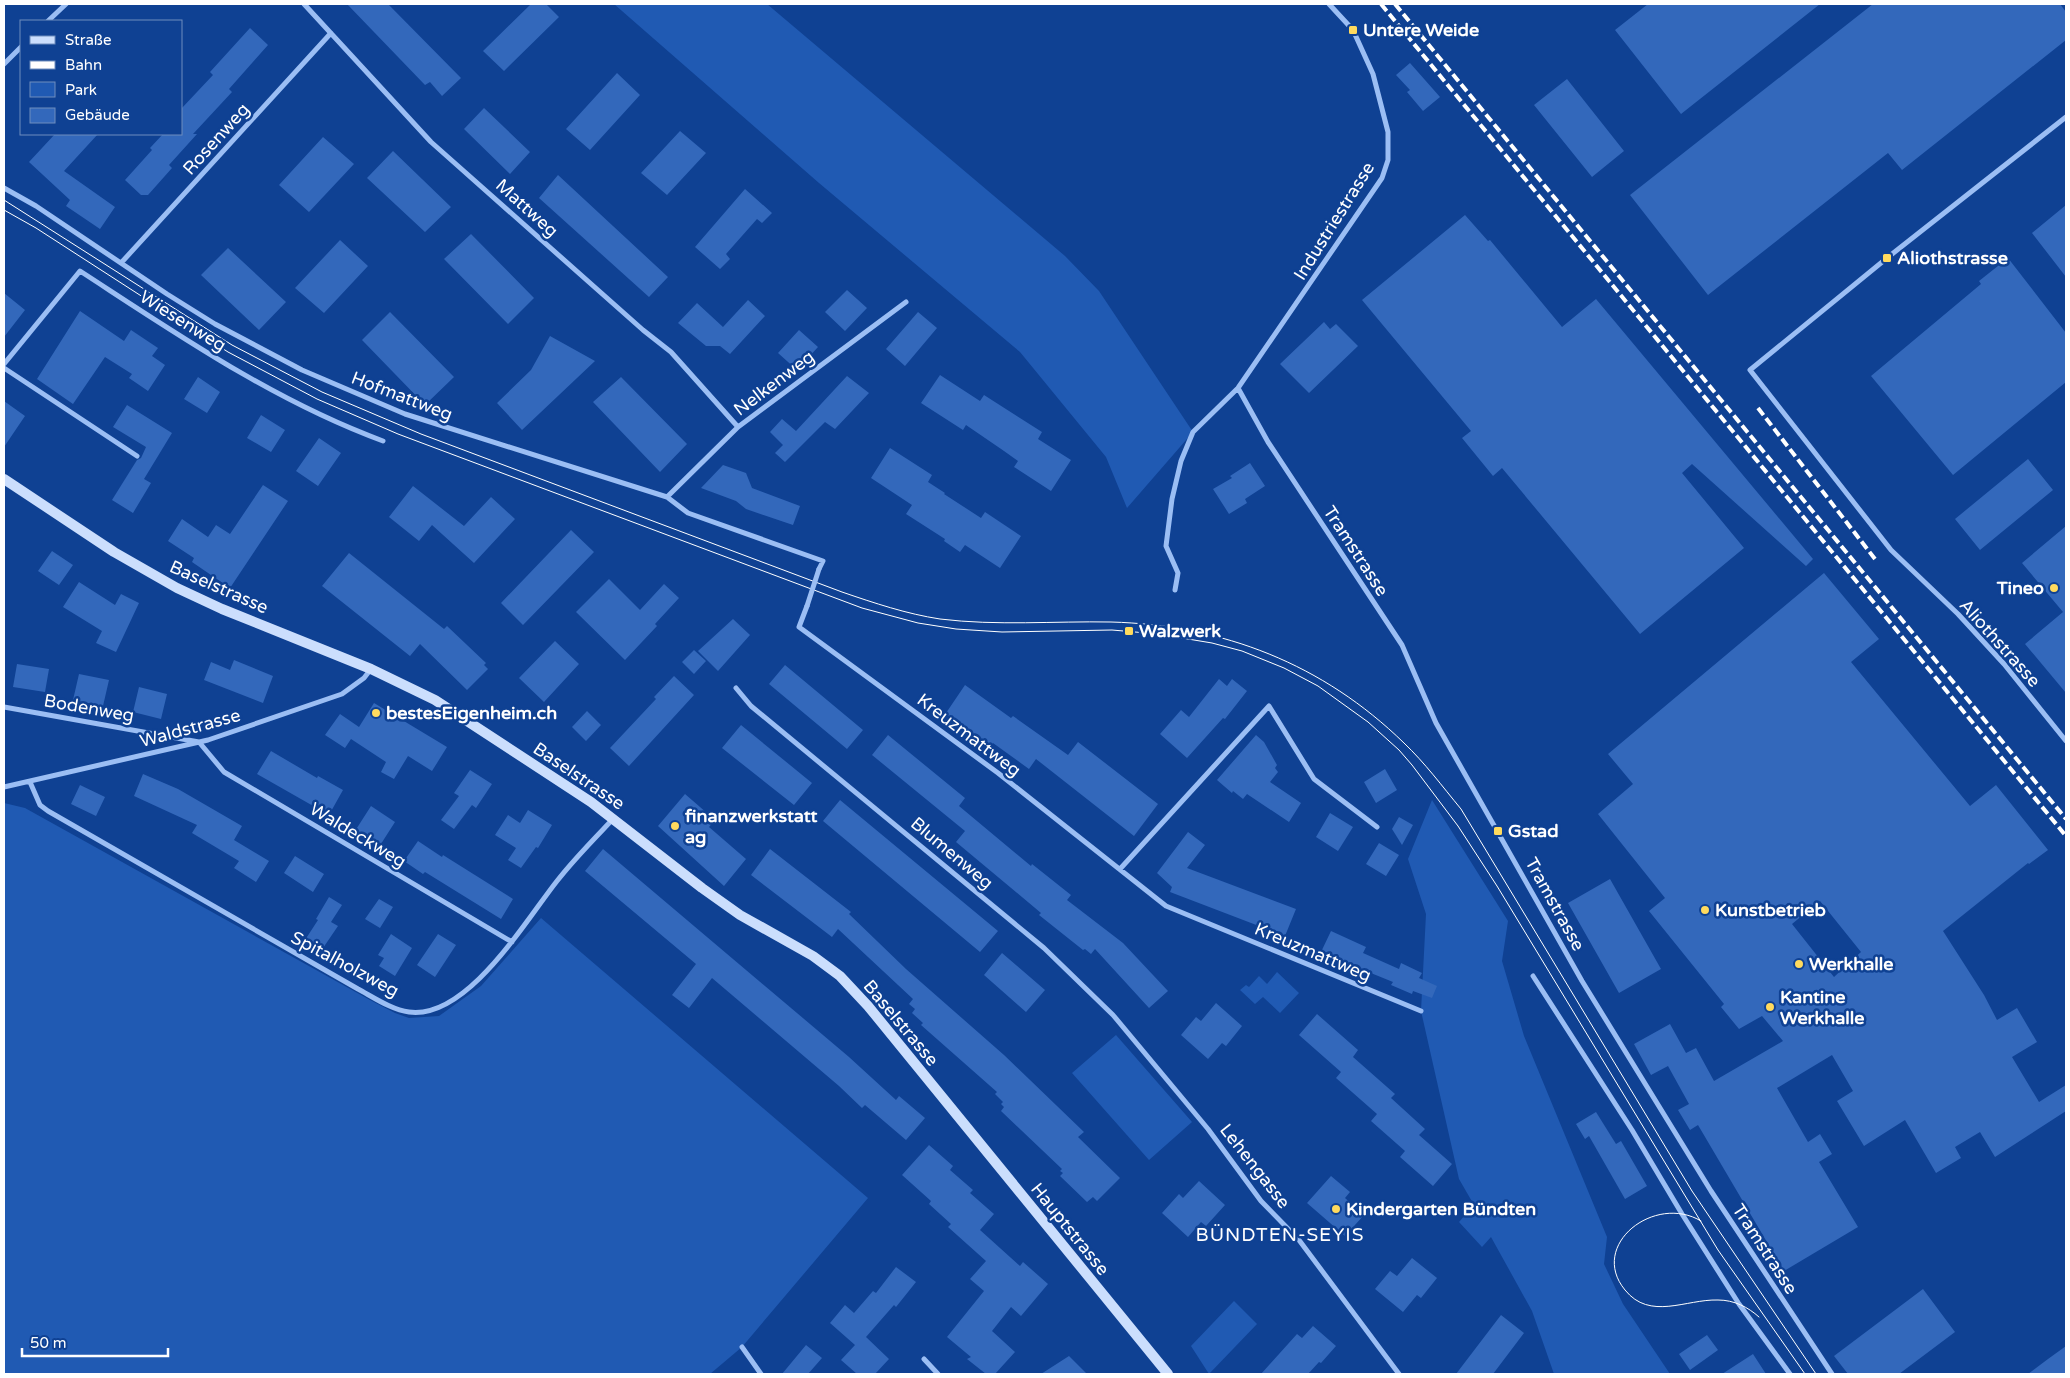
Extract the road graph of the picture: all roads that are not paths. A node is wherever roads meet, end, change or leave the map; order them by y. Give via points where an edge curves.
1 (66, 4) edge
2 (304, 4) edge
3 (1329, 4) edge
4 (49, 20) edge
5 (330, 34) junction
6 (20, 48) edge
7 (4, 64) edge
8 (2066, 116) edge
9 (4, 188) edge
10 (121, 263) junction
11 (906, 302) dead end
12 (4, 366) edge
13 (1238, 388) junction
14 (738, 427) junction
15 (383, 441) dead end
16 (137, 456) dead end
17 (4, 479) edge
18 (666, 497) junction
19 (1175, 590) dead end
20 (799, 627) joint
21 (371, 669) junction
22 (736, 688) dead end
23 (4, 707) edge
24 (2066, 741) edge
25 (200, 742) junction
26 (30, 782) junction
27 (4, 787) edge
28 (613, 818) junction
29 (1377, 827) dead end
30 (1120, 869) junction
31 (512, 942) junction
32 (1533, 976) dead end
33 (1420, 1011) dead end
34 (1142, 1048) joint
35 (947, 1105) joint
36 (742, 1347) dead end
37 (924, 1359) dead end
38 (761, 1374) edge
39 (938, 1374) edge
40 (1168, 1374) edge
41 (1399, 1374) edge
42 (1790, 1374) edge
43 (1832, 1374) edge

1 - 4 street
2 - 5 street, Mattweg
3 - 13 street, Industriestrasse via 1353,30 1373,74 1388,132 1388,160 1382,178
5 - 10 street, Rosenweg
5 - 14 street, Mattweg via 431,142 671,352
6 - 7 street
8 - 24 street, Aliothstrasse via 1750,370 1891,550 2004,664
9 - 10 street, Hofmattweg
10 - 18 street, Hofmattweg via 236,337 364,398 427,422
11 - 14 street, Nelkenweg
12 - 15 street, Wiesenweg via 80,272 191,344 271,390 352,430
12 - 16 street, Wiesenweg
13 - 19 street, Industriestrasse via 1193,432 1181,461 1166,546 1178,573
13 - 43 street, Tramstrasse via 1268,442 1402,645 1436,723 1582,981 1711,1191
14 - 18 street, Nelkenweg
17 - 21 main road, Baselstrasse via 114,552 177,588
18 - 20 street, Hofmattweg, bridge via 688,514 822,561
20 - 30 street, Kreuzmattweg via 998,773
21 - 25 street, Waldstrasse via 342,694
21 - 28 main road, Baselstrasse via 435,700
22 - 34 street, Blumenweg via 751,706 1044,948
23 - 25 street, Bodenweg
25 - 26 street, Waldstrasse
25 - 31 street, Waldeckweg via 224,772
26 - 27 street, Waldstrasse
26 - 31 street, Spitalholzweg via 40,805 48,810 358,989 409,1012 438,1008 460,995 477,982
28 - 31 street, Spitalholzweg via 571,864
28 - 35 main road, Baselstrasse via 740,915 813,956 840,976
29 - 30 street via 1314,779 1269,706
30 - 33 street, Kreuzmattweg via 1166,906
32 - 42 street via 1739,1304
34 - 41 street, Lehengasse via 1261,1201 1299,1240
35 - 40 main road, Hauptstrasse
36 - 38 street
37 - 39 street

